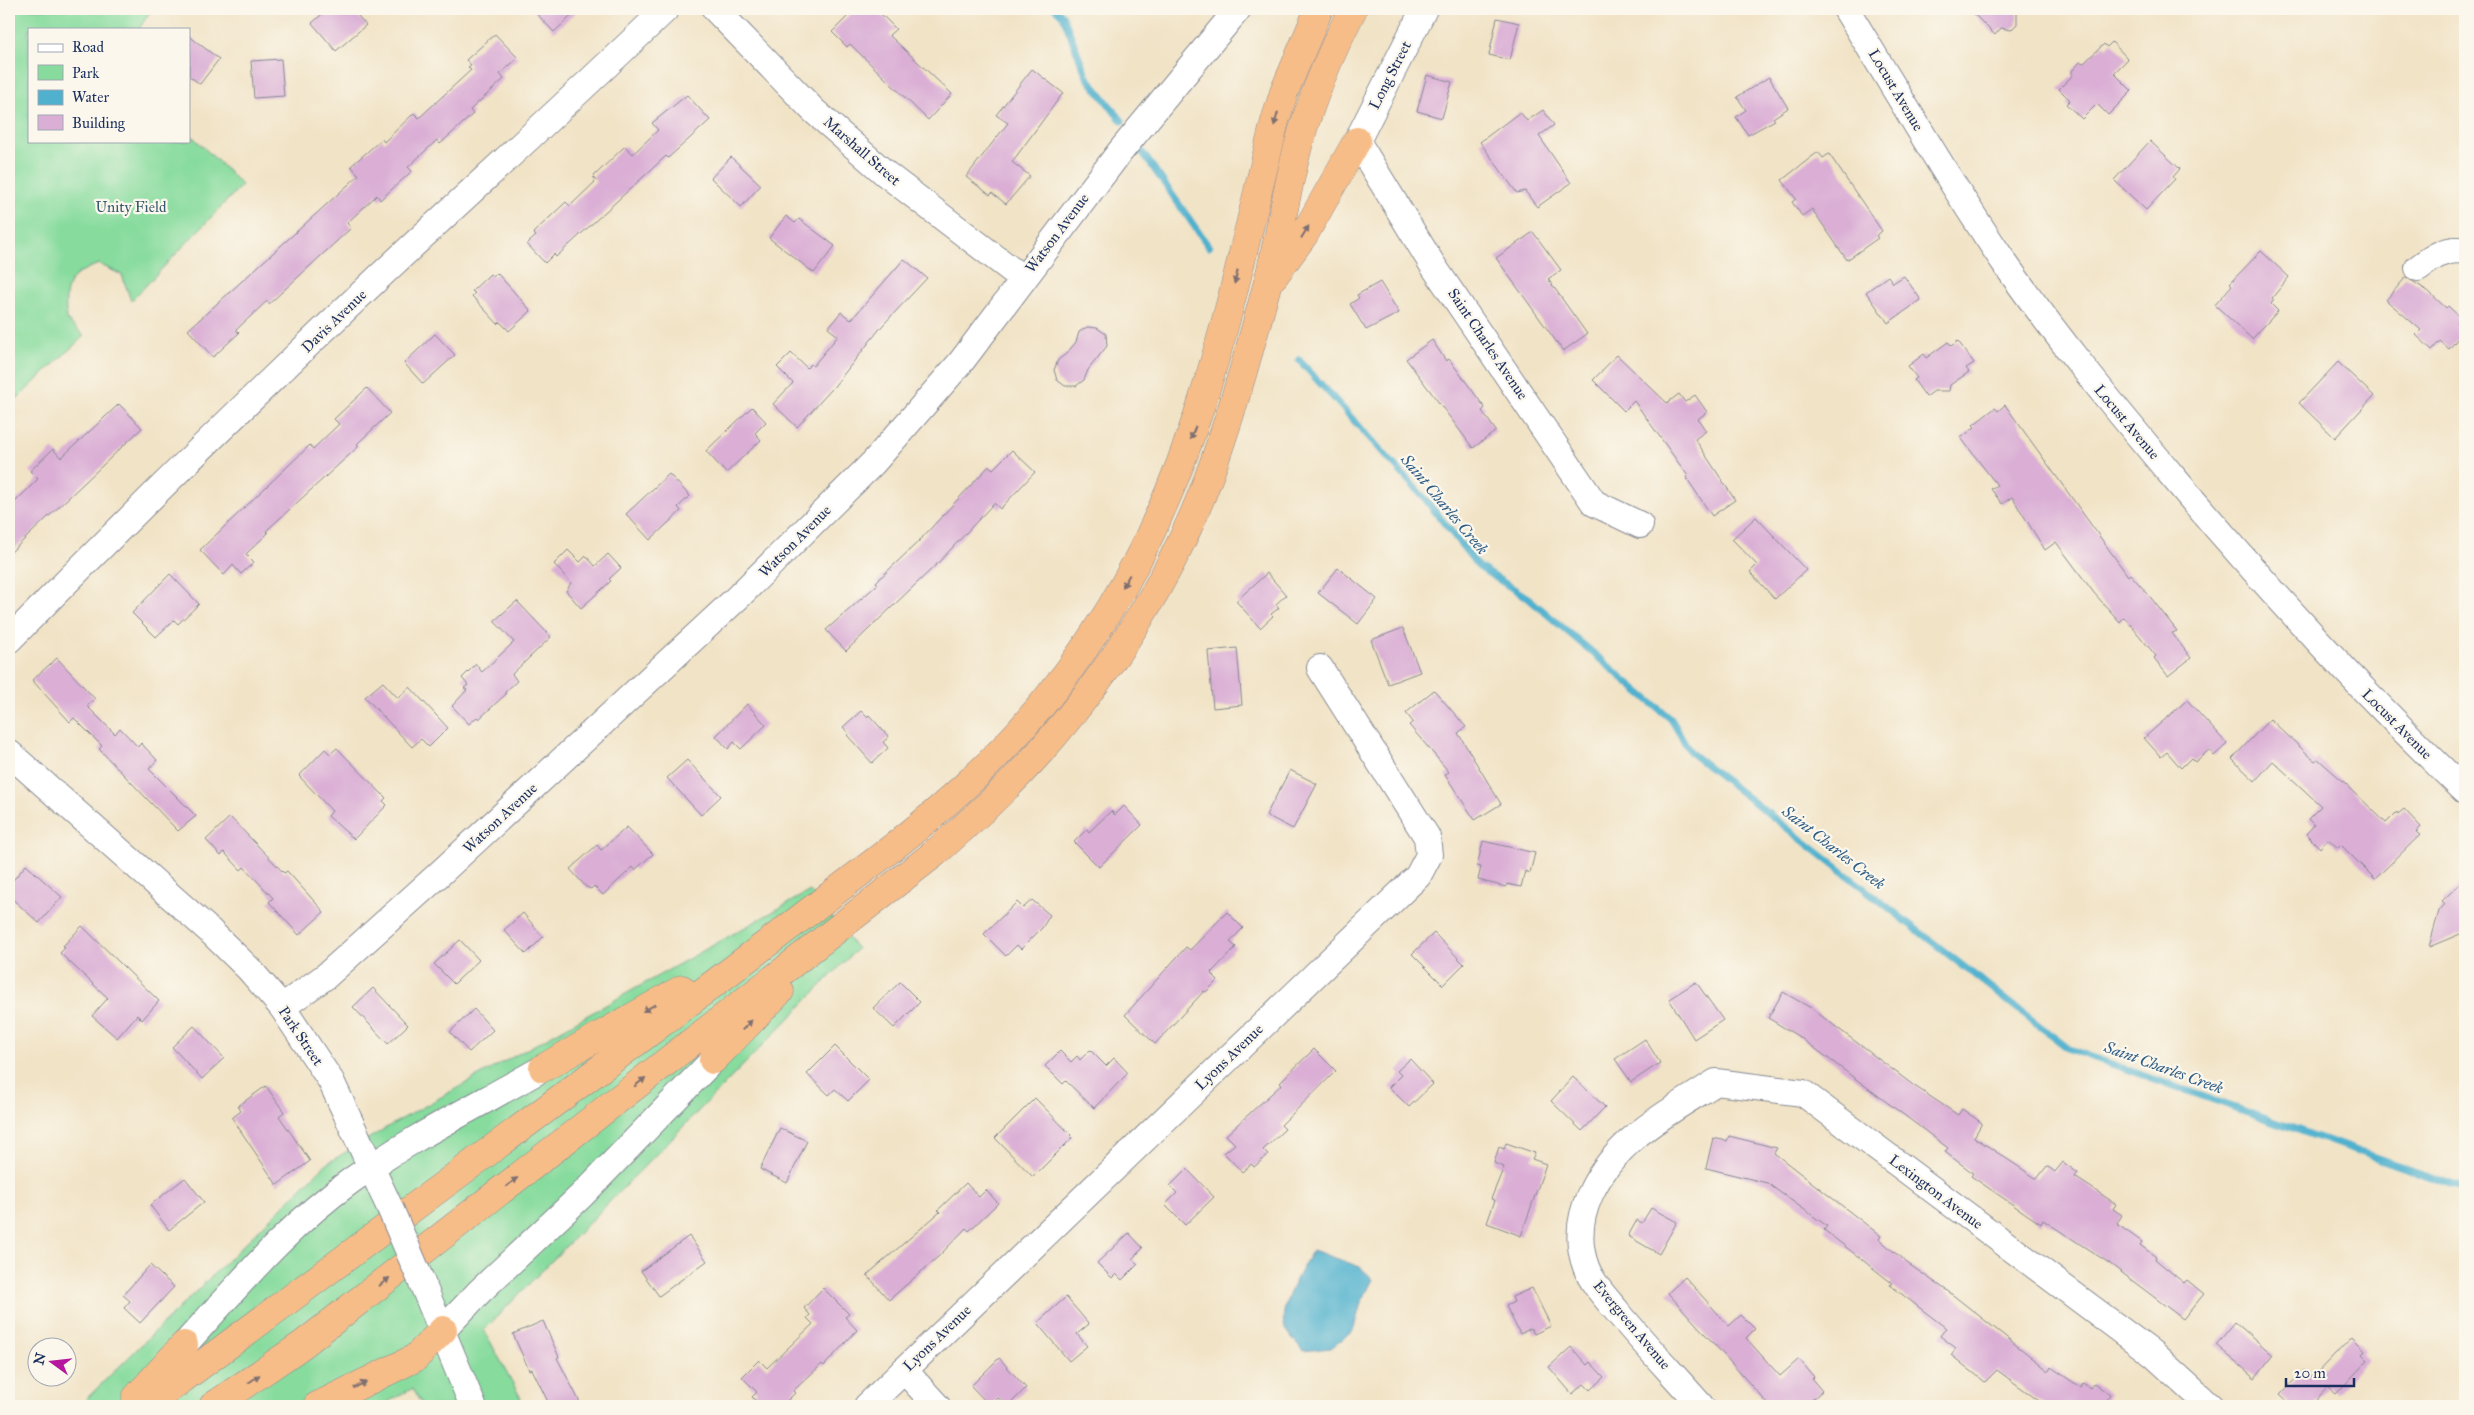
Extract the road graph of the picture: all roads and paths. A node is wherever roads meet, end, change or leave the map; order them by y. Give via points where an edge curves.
1 (666, 9) edge
2 (715, 9) edge
3 (1238, 9) edge
4 (1303, 9) edge
5 (1319, 9) edge
6 (1353, 9) edge
7 (1424, 9) edge
8 (1846, 9) edge
9 (1284, 92) junction
10 (1357, 141) junction
11 (2465, 250) edge
12 (2418, 268) dead end
13 (1022, 278) junction
14 (1267, 286) junction
15 (1640, 526) dead end
16 (9, 640) edge
17 (1320, 668) dead end
18 (9, 753) edge
19 (2465, 791) edge
20 (853, 916) junction
21 (783, 932) junction
22 (282, 1007) junction
23 (713, 1060) joint
24 (543, 1068) joint
25 (1638, 1134) joint
26 (373, 1167) junction
27 (443, 1330) junction
28 (184, 1345) joint
29 (904, 1370) junction
30 (128, 1406) edge
31 (146, 1406) edge
32 (214, 1406) edge
33 (316, 1406) edge
34 (473, 1406) edge
35 (867, 1406) edge
36 (937, 1406) edge
37 (1701, 1406) edge
38 (2210, 1406) edge

1 - 16 street, Davis Avenue via 371,285 100,547
2 - 13 street, Marshall Street via 814,110 886,174
3 - 13 street, Watson Avenue via 1119,153
4 - 9 highway
5 - 9 highway
6 - 14 highway via 1318,86 1299,143
7 - 10 street, Long Street
8 - 19 street, Locust Avenue via 2007,266 2089,376 2307,631
9 -> 21 highway via 1196,426 1172,489 1110,608 1039,708 964,788 898,844
14 -> 10 highway via 1304,235
10 - 15 street, Saint Charles Avenue via 1432,264 1594,503
11 - 12 street via 2437,253
13 - 22 street, Watson Avenue via 961,362 907,426 737,598 436,878 326,976
14 - 20 highway via 1232,409 1207,480 1180,544 1118,651 1086,697 1045,746 989,805 935,853
17 - 29 street, Lyons Avenue via 1427,837 1429,855 1418,876
18 - 22 street, Park Street via 210,931
23 -> 20 highway
32 -> 20 highway via 302,1345
21 -> 24 highway
21 - 31 highway
22 - 26 street, Park Street via 331,1081
23 - 27 street via 581,1196
24 - 26 street via 427,1132
25 - 37 street, Evergreen Avenue via 1594,1184 1581,1222 1580,1245 1586,1267 1599,1290
25 - 38 street, Lexington Avenue via 1716,1082 1803,1092 2153,1354
26 - 27 street, Park Street, bridge
26 - 28 street via 302,1220 261,1259
33 -> 27 highway via 415,1358
27 - 34 street, Park Street
28 - 30 highway
29 - 35 street, Lyons Avenue
29 - 36 street

